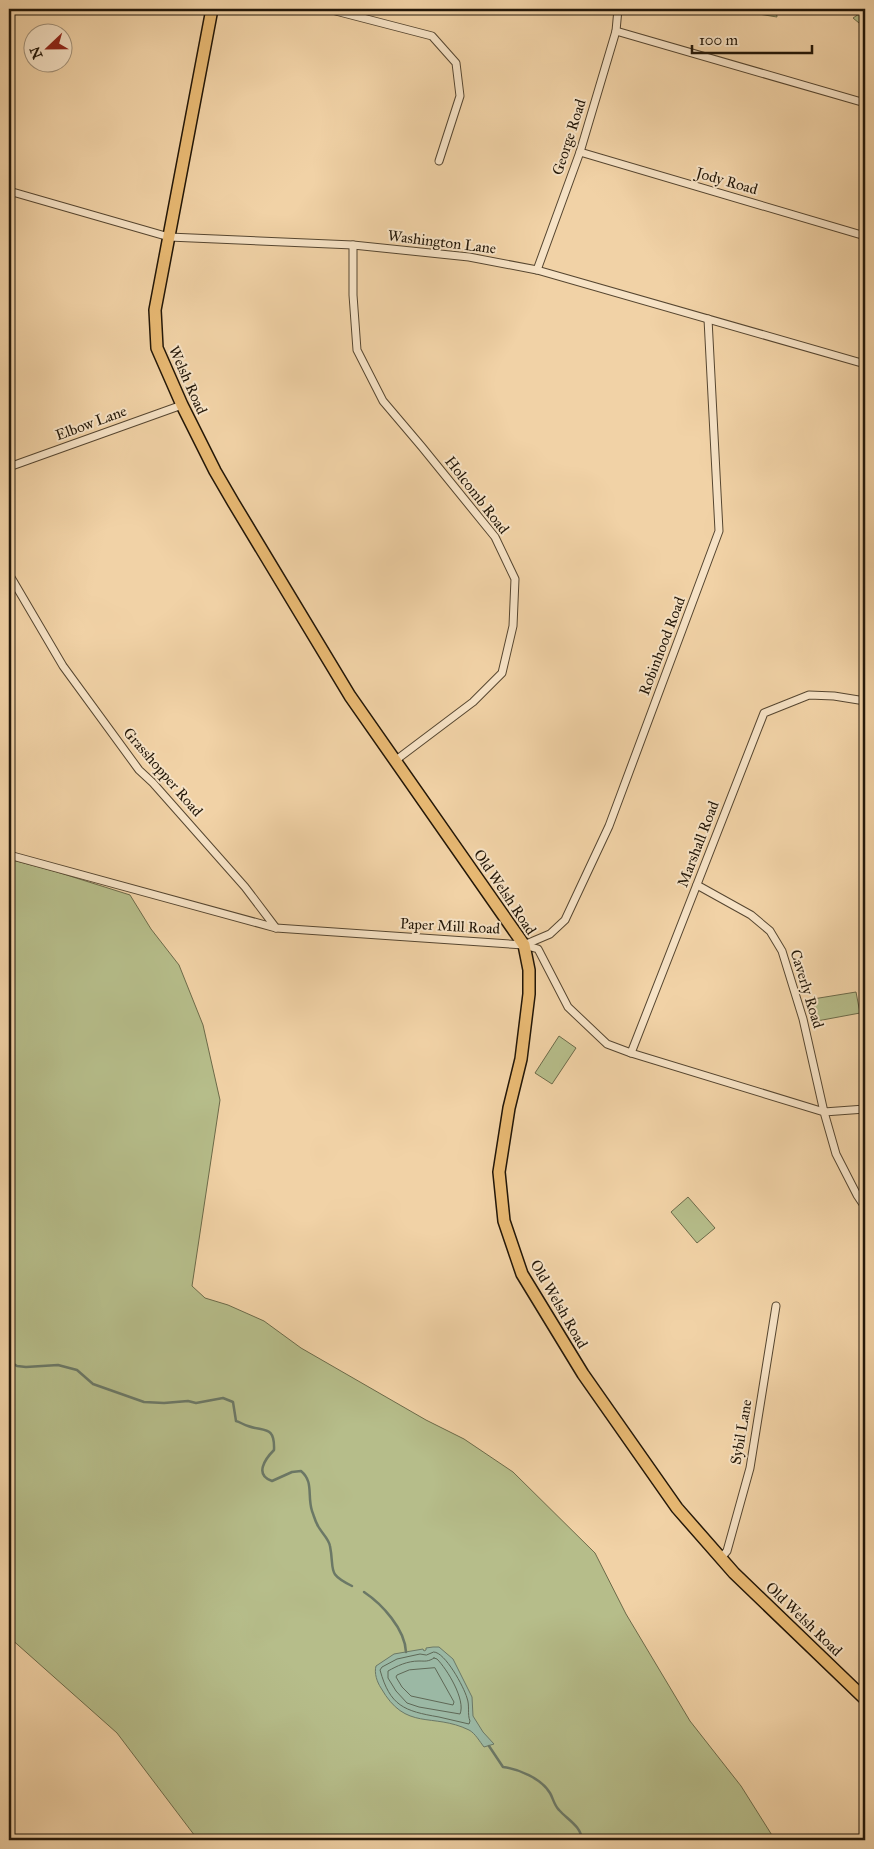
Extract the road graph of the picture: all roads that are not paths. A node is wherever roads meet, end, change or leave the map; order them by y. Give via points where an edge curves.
1 (212, 9) edge
2 (328, 9) edge
3 (618, 9) edge
4 (616, 30) junction
5 (865, 103) edge
6 (580, 152) junction
7 (439, 161) dead end
8 (9, 191) edge
9 (865, 236) edge
10 (168, 238) junction
11 (353, 245) junction
12 (538, 270) junction
13 (708, 319) junction
14 (865, 364) edge
15 (182, 405) junction
16 (9, 467) edge
17 (9, 574) edge
18 (350, 696) joint
19 (865, 701) edge
20 (396, 760) junction
21 (9, 855) edge
22 (697, 885) junction
23 (276, 928) junction
24 (524, 944) junction
25 (631, 1053) junction
26 (865, 1109) edge
27 (824, 1112) junction
28 (865, 1207) edge
29 (776, 1306) dead end
30 (721, 1558) junction
31 (865, 1699) edge

1 - 10 main road, Welsh Road
2 - 7 street via 432,36 456,63 460,96
3 - 4 street, George Road
4 - 5 street
4 - 6 street, George Road
6 - 9 street, Jody Road
6 - 12 street, George Road
8 - 10 street, Washington Lane
10 - 11 street, Washington Lane
10 - 15 main road, Welsh Road via 155,310 157,348
11 - 12 street, Washington Lane via 469,257
11 - 20 street, Holcomb Road via 352,295 357,350 383,401 495,537 515,579 513,626 502,674 473,702
12 - 13 street, Washington Lane
13 - 14 street, Washington Lane
13 - 24 street, Robinhood Road via 720,531 609,826 565,920 550,934
15 - 16 street, Elbow Lane
15 - 18 main road, Welsh Road via 215,471
17 - 23 street, Grasshopper Road via 62,666 139,770 245,887
18 - 20 main road, Old Welsh Road
19 - 22 street, Marshall Road via 809,695 764,714
20 - 24 main road, Old Welsh Road
21 - 23 street, Paper Mill Road
22 - 25 street, Marshall Road
22 - 27 street, Caverly Road via 750,914 770,932 782,951 803,1019
23 - 24 street, Paper Mill Road
24 - 25 street via 538,949 568,1006 607,1044
24 - 30 main road, Old Welsh Road via 529,994 521,1059 499,1172 504,1222 522,1274 583,1374 677,1508
25 - 27 street
26 - 27 street
27 - 28 street via 836,1154
29 - 30 street, Sybil Lane via 750,1468 728,1551
30 - 31 main road, Old Welsh Road

